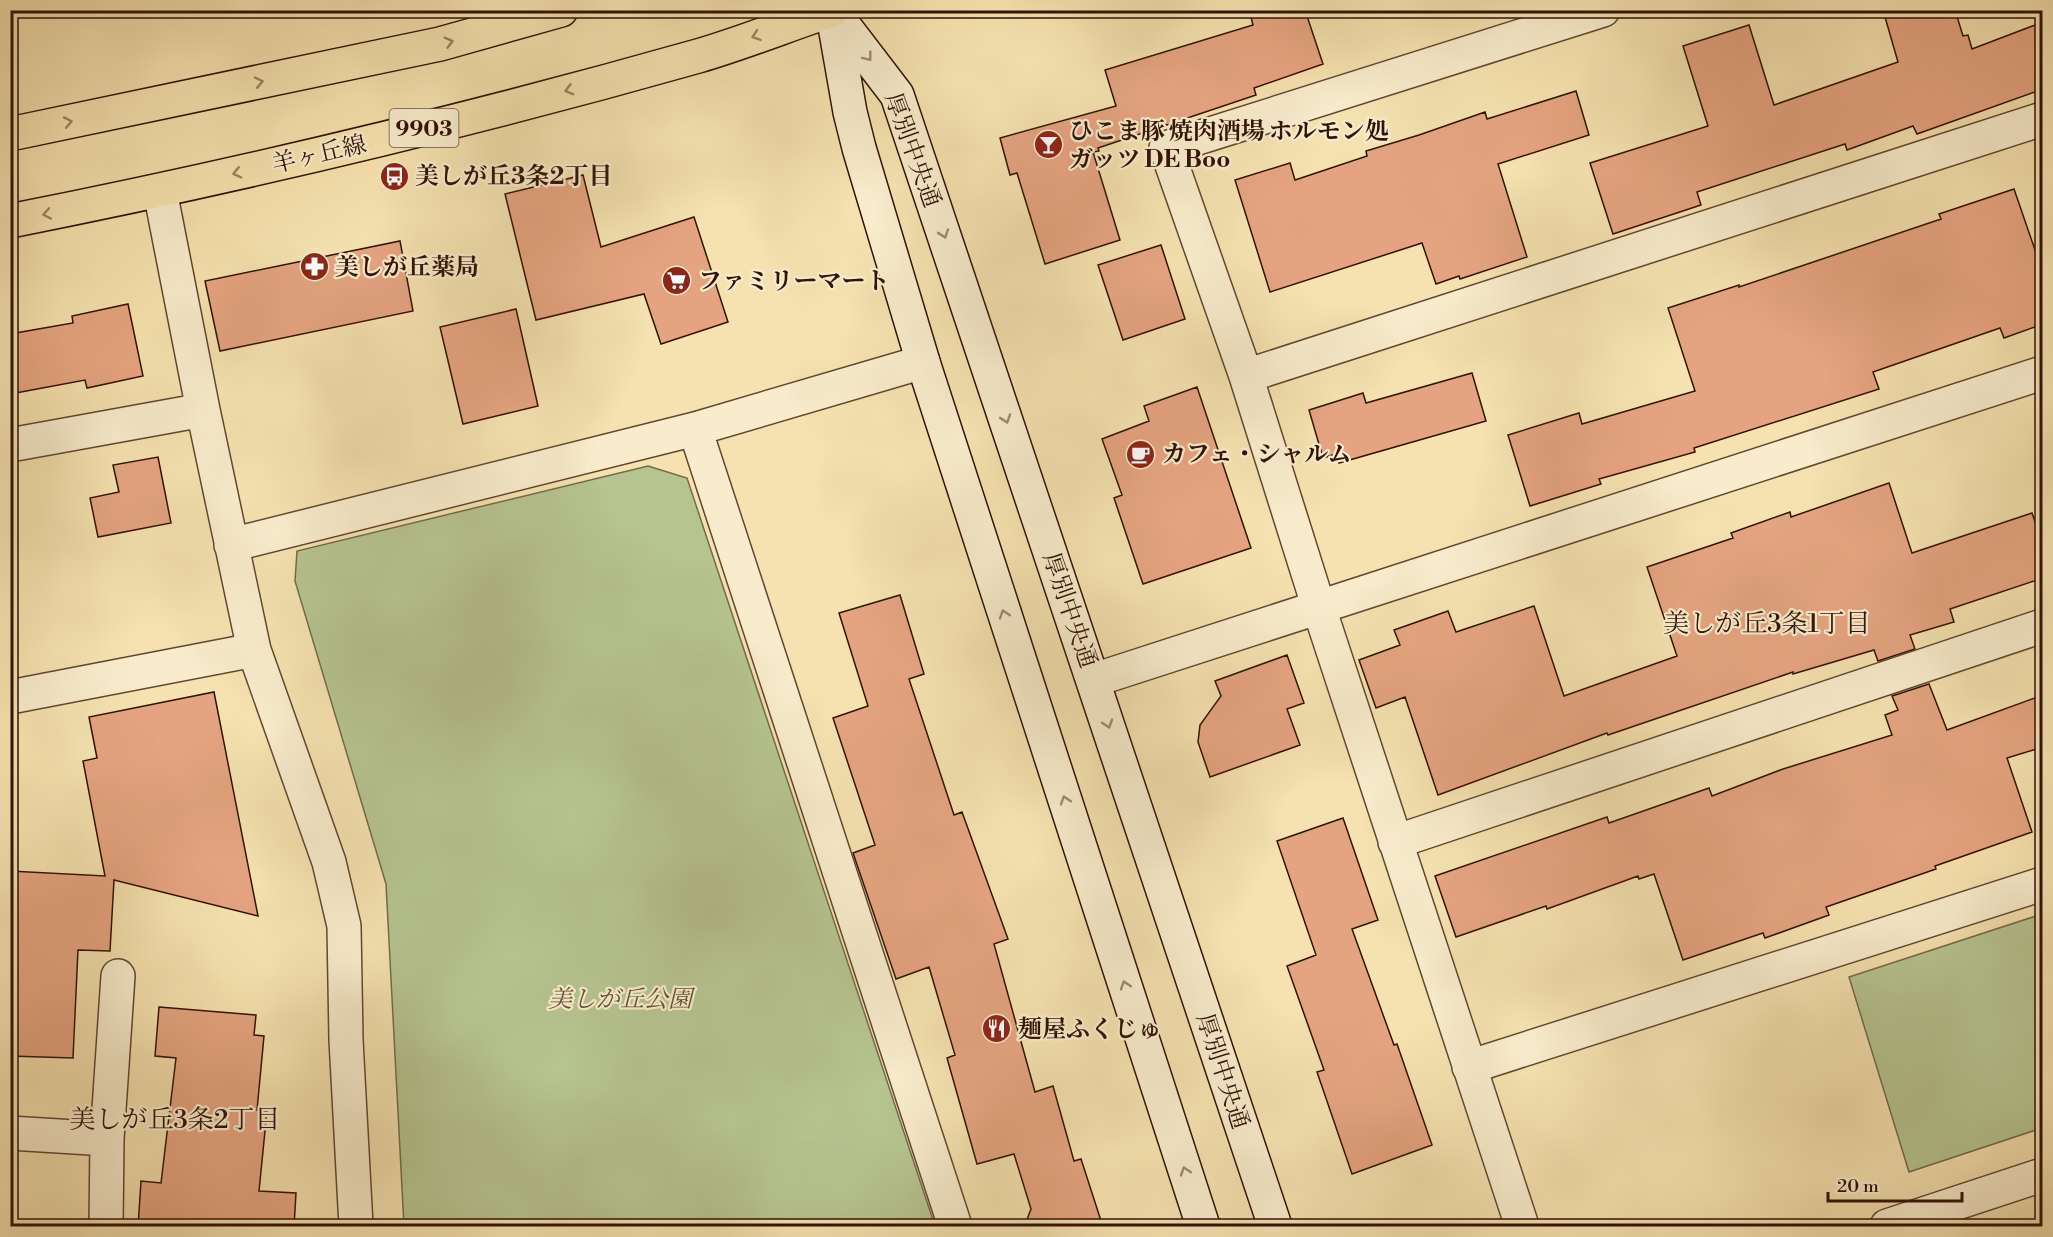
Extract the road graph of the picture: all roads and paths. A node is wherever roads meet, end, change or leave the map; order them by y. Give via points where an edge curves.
1 (561, 10) edge
2 (832, 10) edge
3 (1603, 10) edge
4 (2043, 119) edge
5 (10, 134) edge
6 (160, 191) junction
7 (10, 221) edge
8 (923, 362) junction
9 (2043, 373) edge
10 (1246, 376) junction
11 (203, 410) junction
12 (695, 429) junction
13 (10, 445) edge
14 (231, 545) junction
15 (1319, 608) junction
16 (2043, 626) edge
17 (254, 650) junction
18 (1094, 680) junction
19 (10, 697) edge
20 (1395, 842) junction
21 (2043, 884) edge
22 (118, 976) dead end
23 (1469, 1067) junction
24 (10, 1133) edge
25 (107, 1139) junction
26 (2043, 1175) edge
27 (106, 1227) edge
28 (356, 1227) edge
29 (954, 1227) edge
30 (1203, 1227) edge
31 (1275, 1227) edge
32 (1522, 1227) edge
33 (1887, 1227) edge

5 -> 1 main road via 440,44
2 -> 6 main road, 羊ヶ丘線 / 9903 via 700,55 407,133
3 - 10 street via 1166,148
4 - 10 street
6 -> 7 main road, 羊ヶ丘線 / 9903
6 - 11 street
8 - 12 street
8 -> 18 street, 厚別中央通 via 859,148 832,10 897,95
30 -> 8 street, 厚別中央通
9 - 15 street
10 - 15 street
11 - 13 street
11 - 14 street
12 - 14 street
12 - 29 street
14 - 17 street
15 - 18 street
15 - 20 street
16 - 20 street
17 - 19 street
17 - 28 street via 329,862 344,926
18 -> 31 street, 厚別中央通
20 - 23 street
21 - 23 street
22 - 25 street
23 - 32 street
24 - 25 street
25 - 27 street
26 - 33 street

